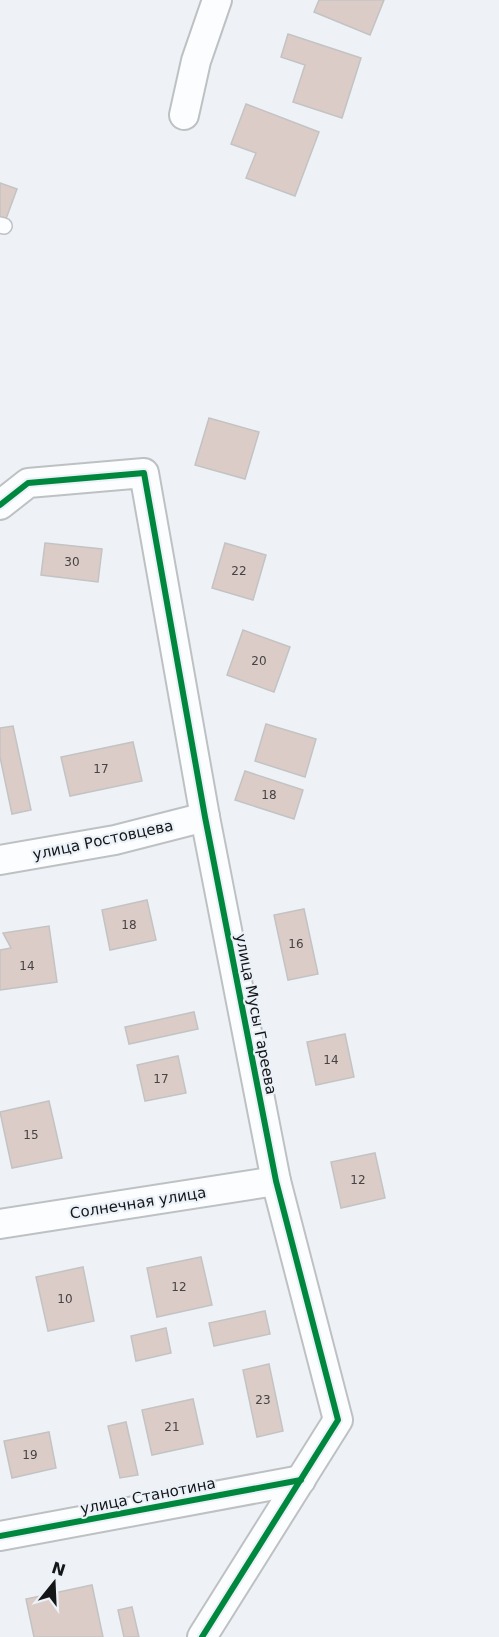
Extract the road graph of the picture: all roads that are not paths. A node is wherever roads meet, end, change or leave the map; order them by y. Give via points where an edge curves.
1 (216, 0) edge
2 (184, 115) dead end
3 (0, 505) edge
4 (205, 817) junction
5 (0, 860) edge
6 (276, 1181) junction
7 (0, 1224) edge
8 (301, 1480) junction
9 (0, 1536) edge
10 (202, 1637) edge

1 - 2 street
3 - 4 street, улица Мусы Гареева via 28,483 144,473
4 - 5 street, улица Ростовцева via 116,840
4 - 6 street, улица Мусы Гареева
6 - 7 street, Солнечная улица
6 - 8 street, улица Мусы Гареева via 338,1420
8 - 9 street, улица Станотина
8 - 10 street, улица Мусы Гареева

